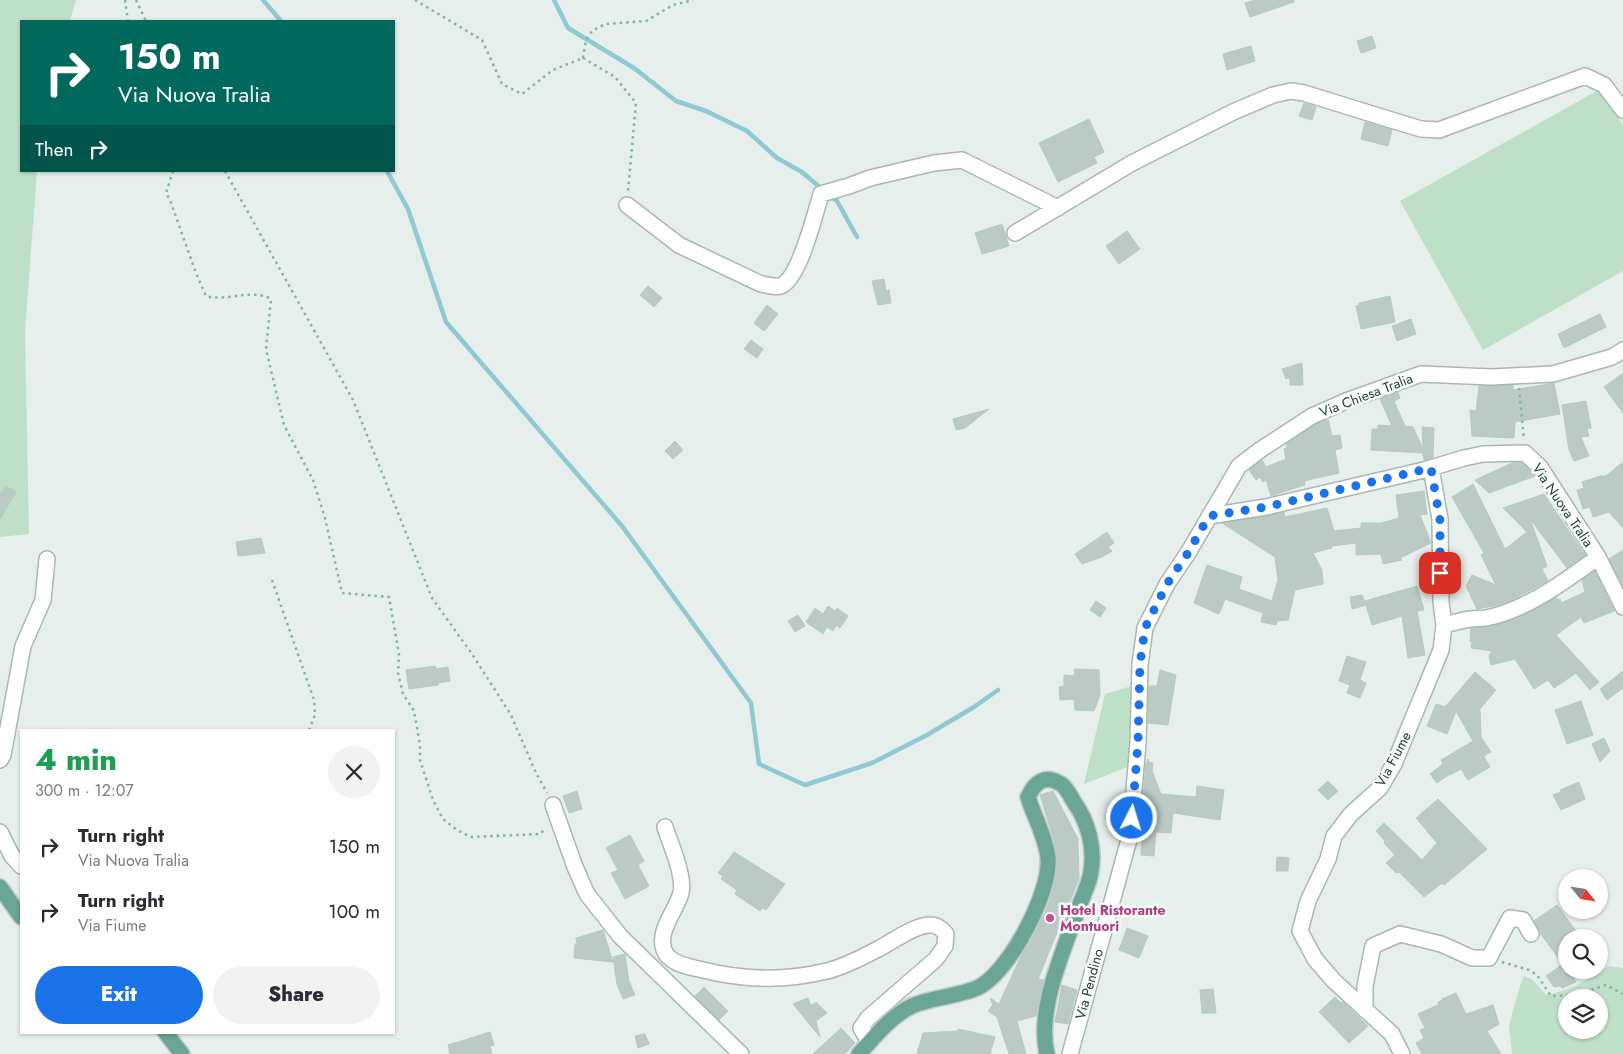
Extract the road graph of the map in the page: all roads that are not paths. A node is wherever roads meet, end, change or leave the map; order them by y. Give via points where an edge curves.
1 (1623, 110) edge
2 (627, 204) road end
3 (1058, 208) junction
4 (1016, 233) dead end
5 (1623, 350) edge
6 (1431, 468) junction
7 (1209, 516) junction
8 (1598, 557) junction
9 (47, 559) dead end
10 (1623, 607) edge
11 (1444, 625) junction
12 (0, 760) edge
13 (553, 805) road end
14 (665, 827) dead end
15 (0, 832) edge
16 (20, 865) edge
17 (0, 887) edge
18 (20, 916) edge
19 (1530, 934) dead end
20 (1365, 1010) junction
21 (167, 1034) edge
22 (870, 1042) junction
23 (182, 1054) edge
24 (741, 1054) edge
25 (859, 1054) edge
26 (1047, 1054) edge
27 (1070, 1054) edge
28 (1402, 1054) edge

1 - 3 street via 1604,85 1585,76 1439,130 1421,129 1291,91 1233,112 1132,163
2 - 3 street via 679,246 761,284 775,287 784,284 796,270 822,194 870,178 962,160
3 - 4 street
5 - 7 street, Via Chiesa Tralia via 1612,357 1553,374 1491,378 1421,374 1346,401 1312,416 1239,466
6 - 7 street, Via Nuova Tralia via 1266,507
6 - 8 street, Via Nuova Tralia via 1483,454 1525,453 1540,467
6 - 11 street, Via Fiume via 1440,520
7 - 27 street, Via Pendino via 1167,584 1145,628 1130,836
8 - 10 street, Via Nuova Tralia
8 - 11 street via 1548,590 1507,611
9 - 12 street via 43,600 23,646
11 - 20 street, Via Fiume via 1442,650 1394,764 1380,788 1351,814 1334,836 1328,859 1308,900 1300,931 1315,959
13 - 24 street via 587,894 620,936
14 - 22 street via 681,892 663,935 663,949 678,963 718,974 788,978 829,971 916,929 930,924 940,926 946,934 945,946 936,959 868,1018 861,1028
15 - 16 street
17 - 18 main road
19 - 20 street via 1523,920 1510,918 1489,958 1472,958 1441,944 1400,934 1373,946 1365,986
20 - 28 street, Via Fiume via 1392,1034
21 - 23 main road
22 - 25 main road
22 - 26 main road via 912,1006 980,987 1006,962 1040,901 1047,880 1048,858 1044,840 1028,797 1040,781 1050,780 1063,785 1083,815 1092,844 1091,872 1048,998 1043,1040

